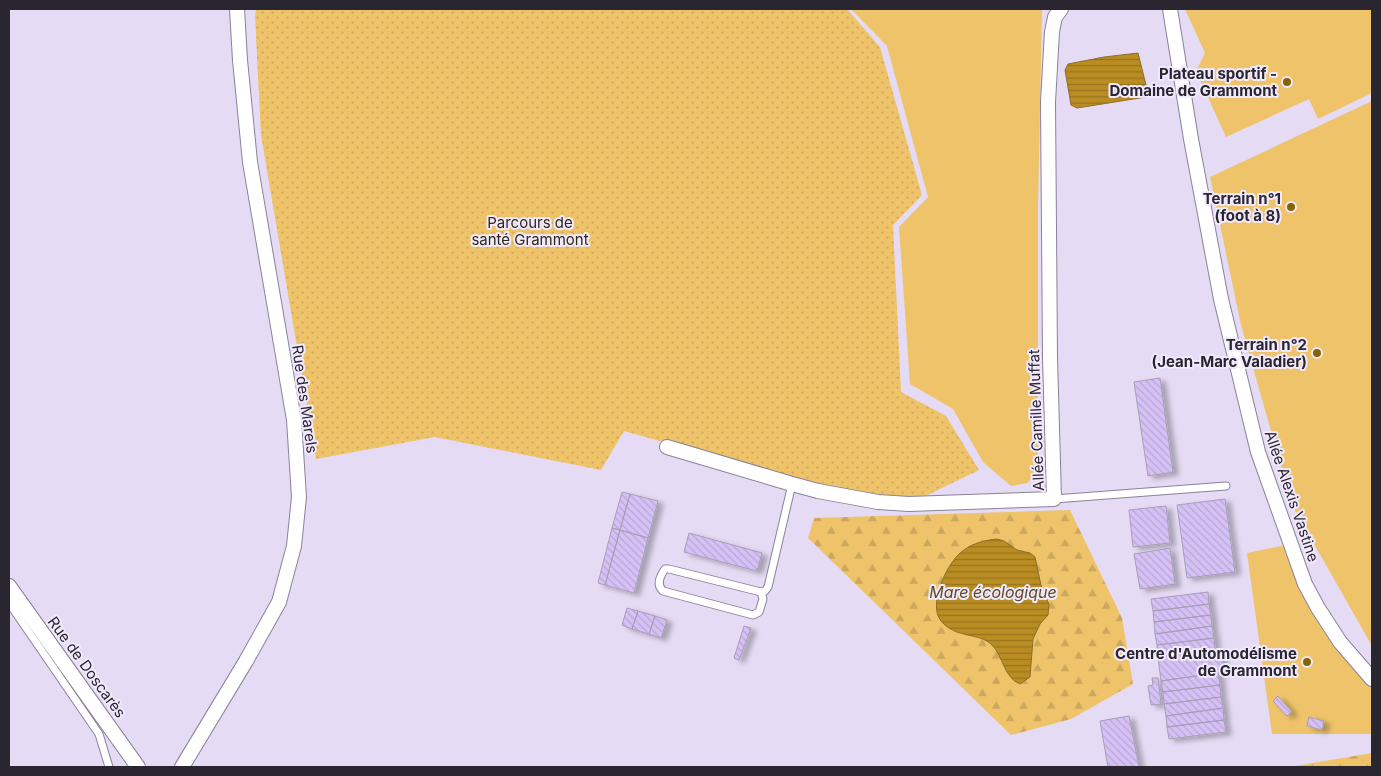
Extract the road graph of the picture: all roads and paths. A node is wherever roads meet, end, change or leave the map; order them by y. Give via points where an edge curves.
1 (237, 9) edge
2 (1061, 9) edge
3 (1170, 9) edge
4 (668, 447) dead end
5 (792, 484) junction
6 (1226, 486) dead end
7 (1054, 499) junction
8 (9, 586) edge
9 (761, 592) junction
10 (9, 603) edge
11 (1372, 679) edge
12 (109, 767) edge
13 (138, 767) edge
14 (182, 767) edge

1 - 14 street, Rue des Marels via 250,162 294,420 299,497 294,546 279,602
2 - 7 street, Allée Camille Muffat via 1055,17 1052,32 1048,102
3 - 11 street, Allée Alexis Vastine via 1190,139 1221,299 1258,452 1305,584 1340,642
4 - 5 street, Allée Camille Muffat
5 - 7 street, Allée Camille Muffat via 878,502 909,504
5 - 9 lane via 768,587
6 - 7 lane
8 - 13 street, Rue de Doscarès
9 - 9 lane via 669,569 662,573 659,583 663,591 753,615 759,612 763,598
10 - 12 lane via 99,734

